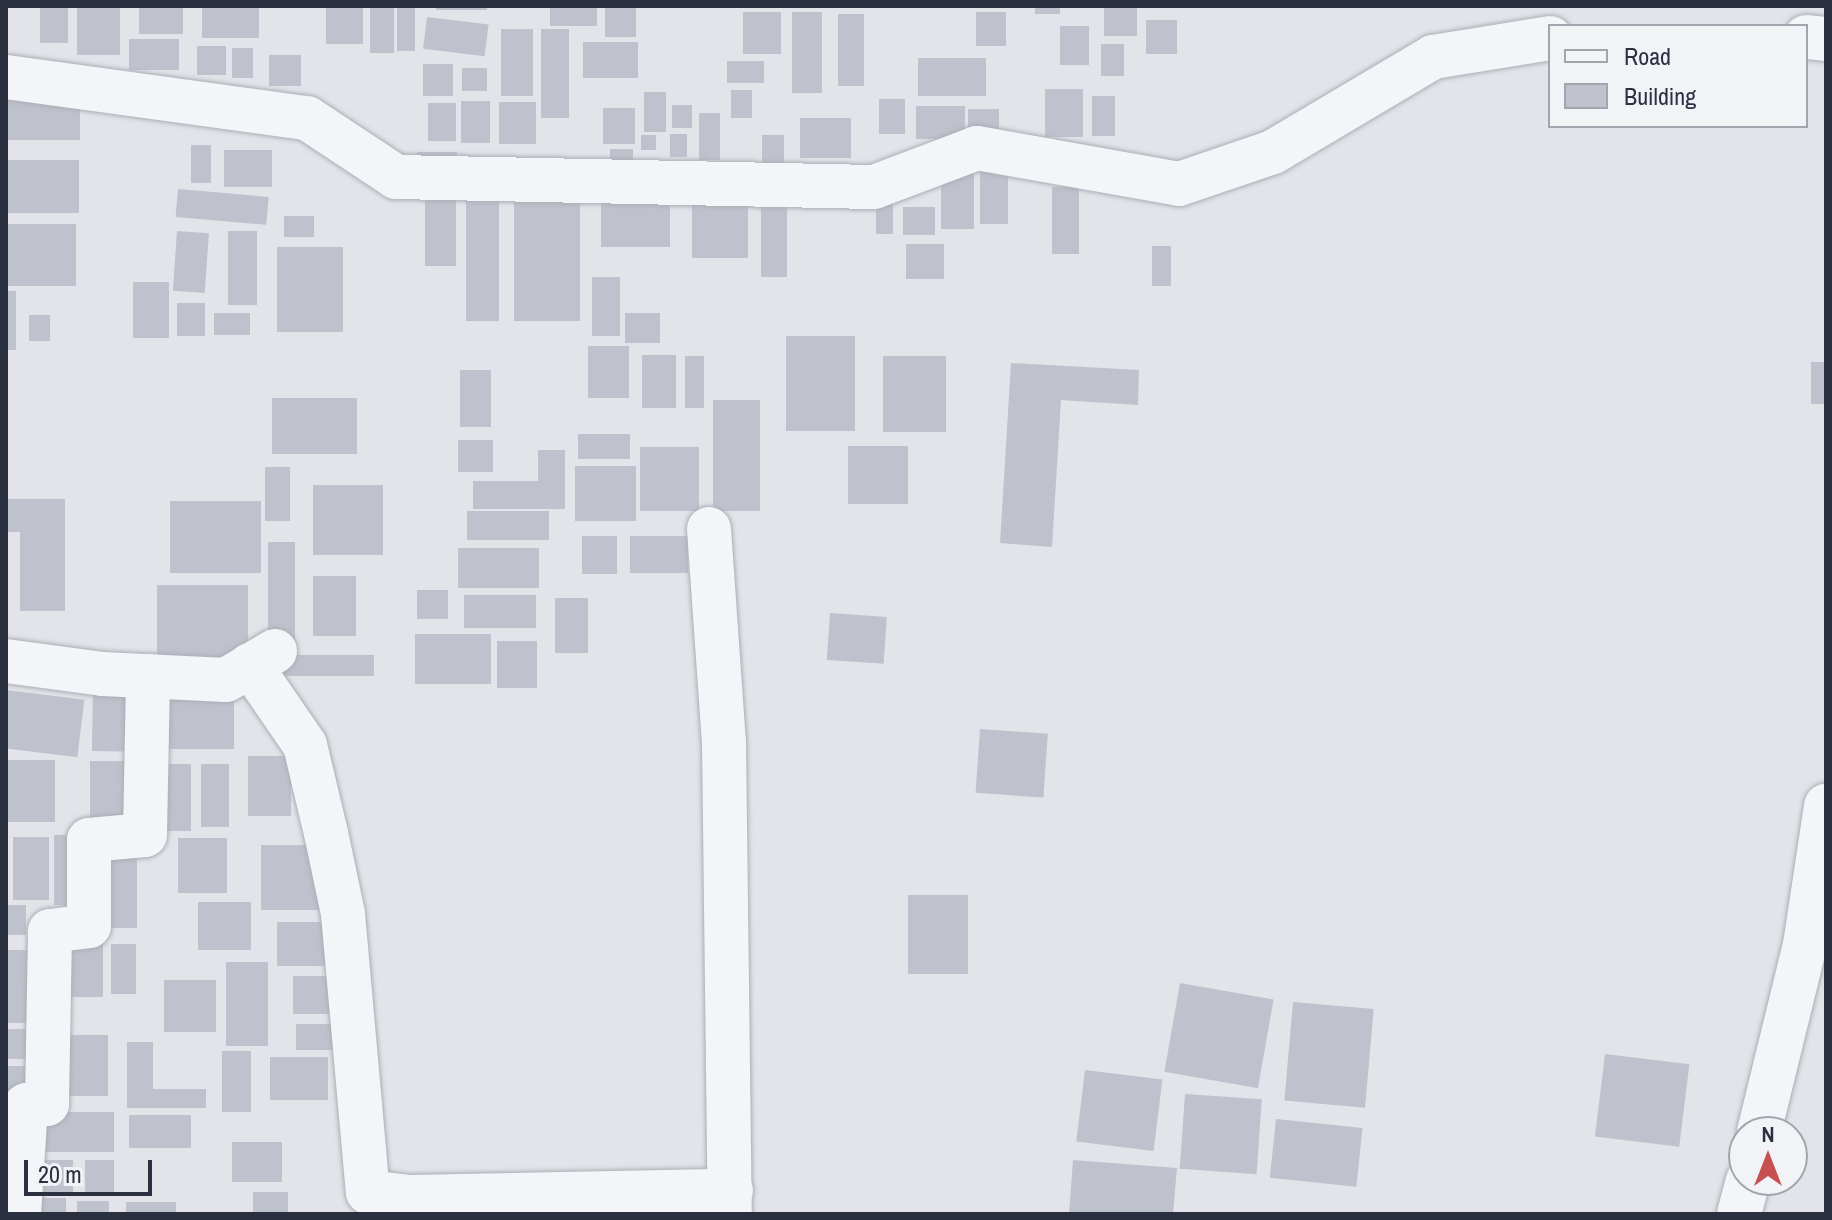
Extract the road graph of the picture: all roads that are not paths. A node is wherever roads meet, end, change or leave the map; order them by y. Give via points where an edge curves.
1 (1548, 38) edge
2 (6, 77) edge
3 (709, 529) dead end
4 (6, 661) edge
5 (148, 676) junction
6 (1826, 806) edge
7 (1763, 1116) edge
8 (731, 1202) edge
9 (19, 1214) edge

1 - 2 street via 1433,57 1273,152 1179,184 977,148 874,187 396,177 307,118
3 - 8 street via 724,741
4 - 5 street
5 - 8 street via 226,680 263,658 305,745 343,914 368,1192
5 - 9 street via 145,835 89,840 89,926 50,931 47,1104 26,1105
6 - 7 street via 1805,945

